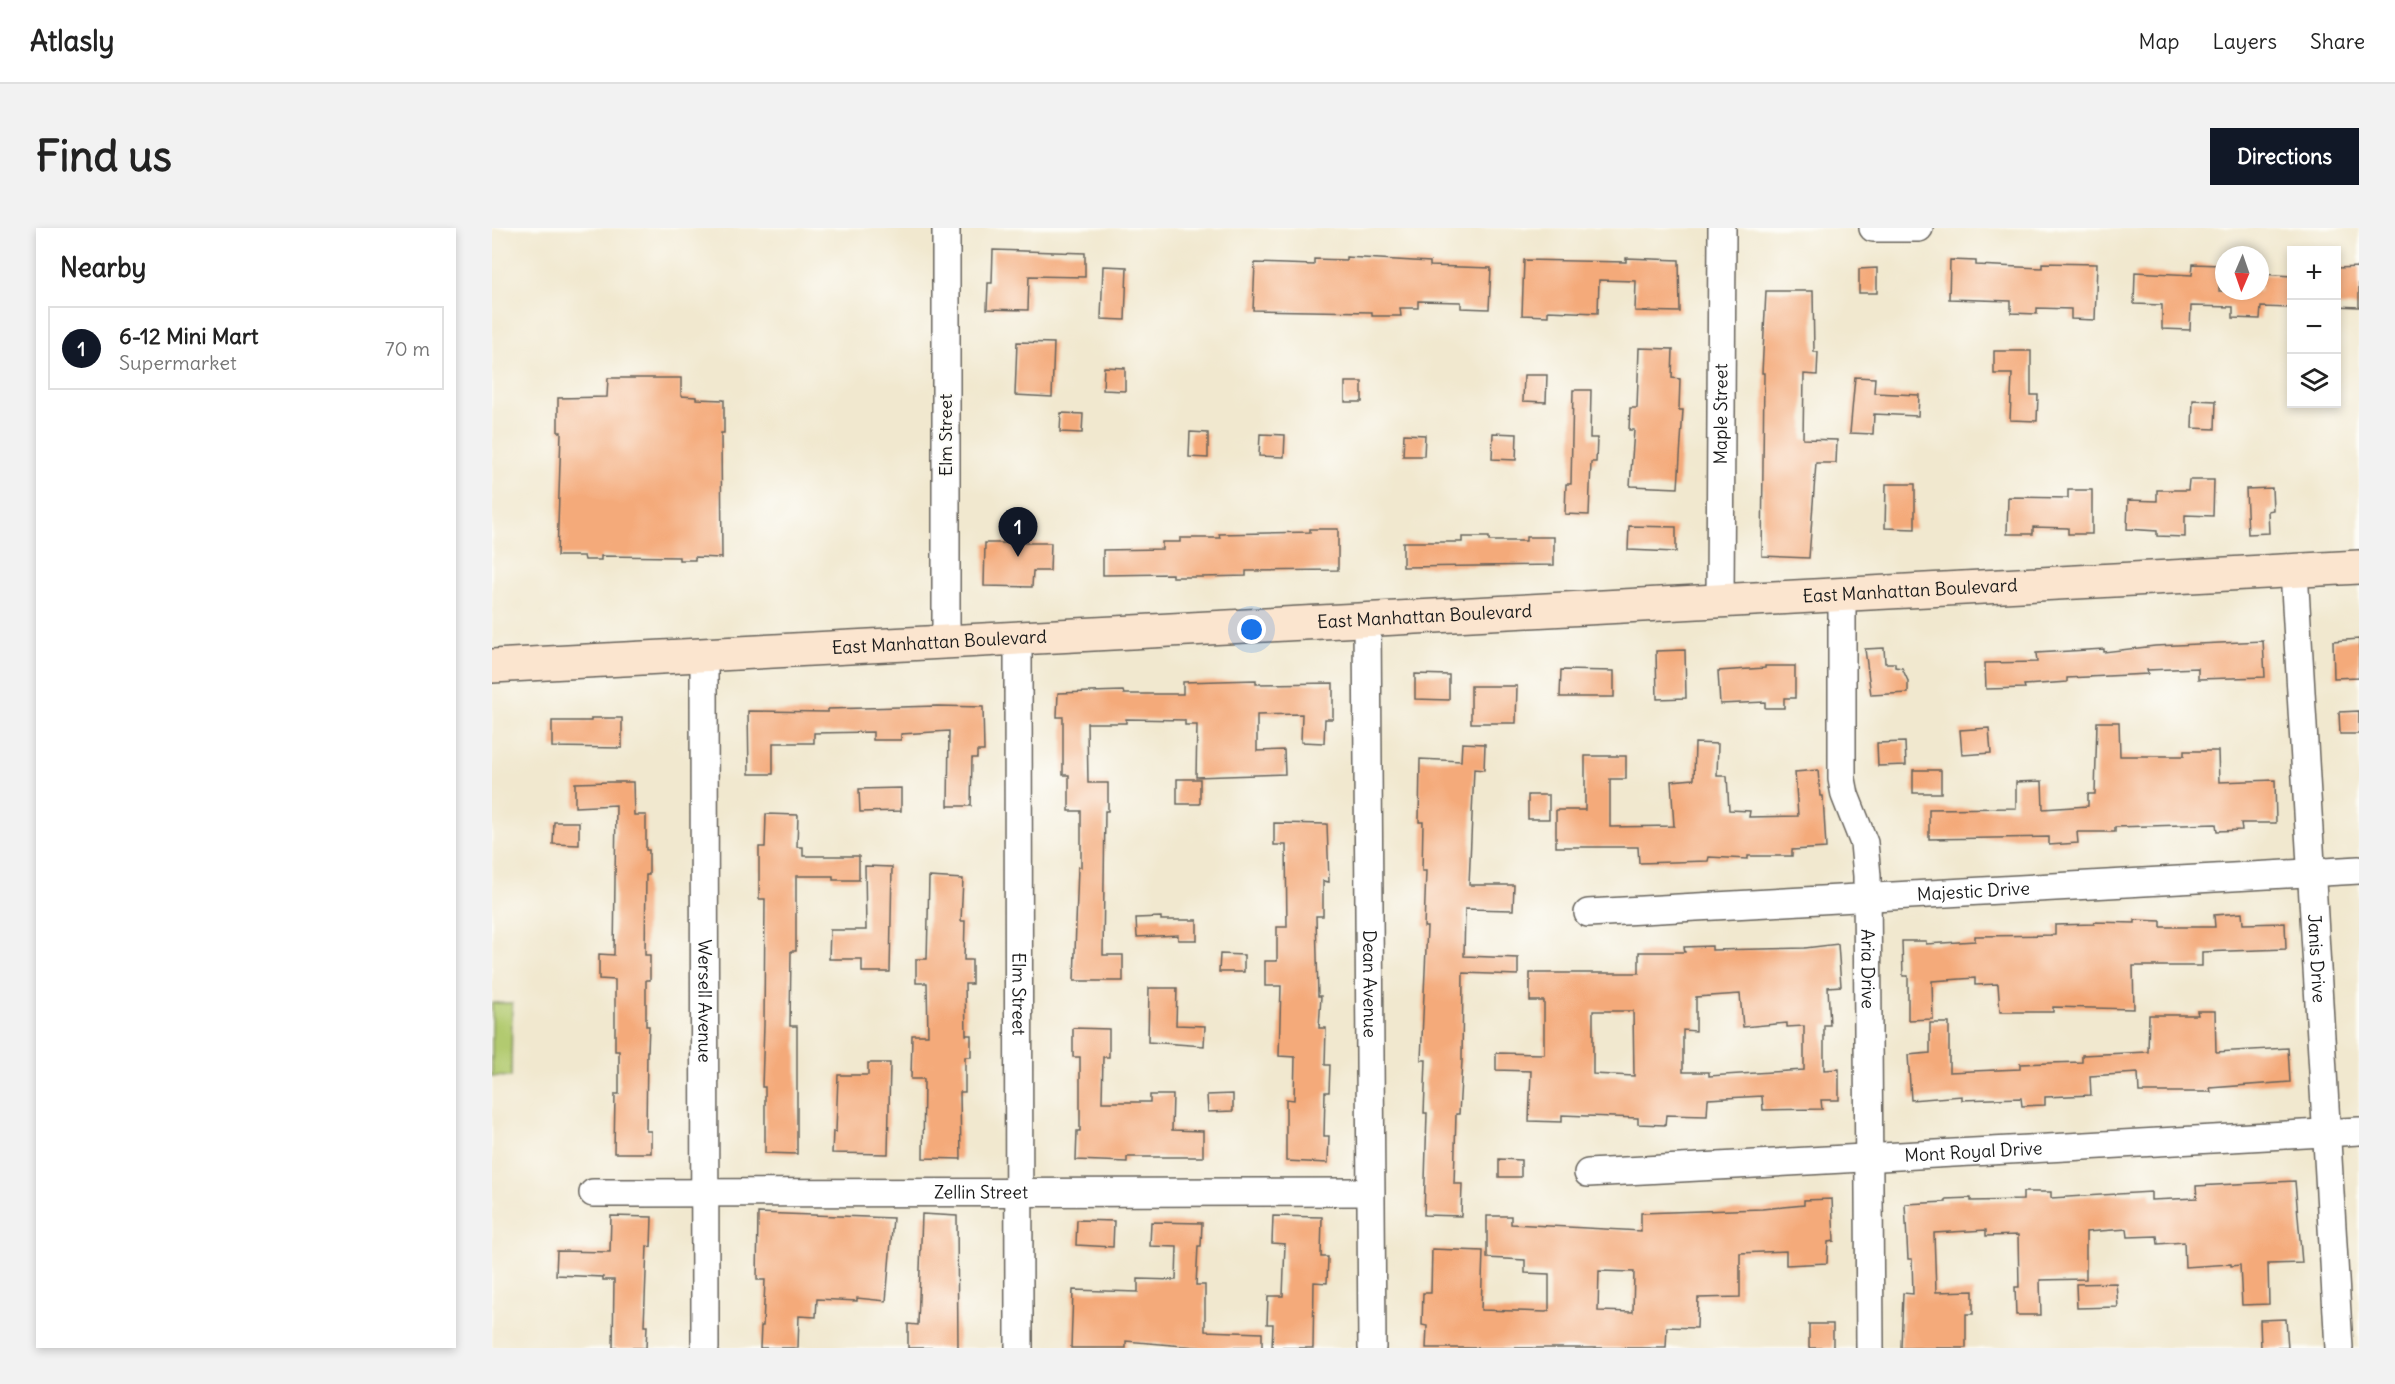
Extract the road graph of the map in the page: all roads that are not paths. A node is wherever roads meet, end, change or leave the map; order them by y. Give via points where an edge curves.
1 (946, 228) edge
2 (1722, 228) edge
3 (1874, 228) edge
4 (1919, 228) edge
5 (2359, 567) edge
6 (2295, 571) junction
7 (1842, 595) junction
8 (1720, 602) junction
9 (1367, 620) junction
10 (1018, 638) junction
11 (946, 642) junction
12 (704, 655) junction
13 (492, 666) edge
14 (2359, 870) edge
15 (2312, 873) junction
16 (1867, 898) junction
17 (1588, 913) dead end
18 (2359, 1131) edge
19 (2327, 1133) junction
20 (1869, 1158) junction
21 (1588, 1173) dead end
22 (1018, 1192) junction
23 (1370, 1192) junction
24 (593, 1193) dead end
25 (704, 1193) junction
26 (705, 1348) edge
27 (1019, 1348) edge
28 (1372, 1348) edge
29 (1870, 1348) edge
30 (2339, 1348) edge

1 - 11 street, Elm Street
2 - 8 street, Maple Street
3 - 4 street
5 - 6 main road, East Manhattan Boulevard
6 - 7 main road, East Manhattan Boulevard
6 - 15 street, Janis Drive
7 - 8 main road, East Manhattan Boulevard
7 - 16 street, Aria Drive via 1842,779 1864,843
8 - 9 main road, East Manhattan Boulevard
9 - 10 main road, East Manhattan Boulevard
9 - 23 street, Dean Avenue
10 - 11 main road, East Manhattan Boulevard
10 - 22 street, Elm Street
11 - 12 main road, East Manhattan Boulevard
12 - 13 main road, East Manhattan Boulevard
12 - 25 street, Wersell Avenue
14 - 15 street, Majestic Drive
15 - 16 street, Majestic Drive
15 - 19 street, Janis Drive
16 - 17 street, Majestic Drive
16 - 20 street, Aria Drive
18 - 19 street, Mont Royal Drive
19 - 20 street, Mont Royal Drive
19 - 30 street, Janis Drive
20 - 21 street, Mont Royal Drive
20 - 29 street, Aria Drive
22 - 23 street, Zellin Street
22 - 25 street, Zellin Street
22 - 27 street, Elm Street
23 - 28 street, Dean Avenue
24 - 25 street, Zellin Street
25 - 26 street, Wersell Avenue

